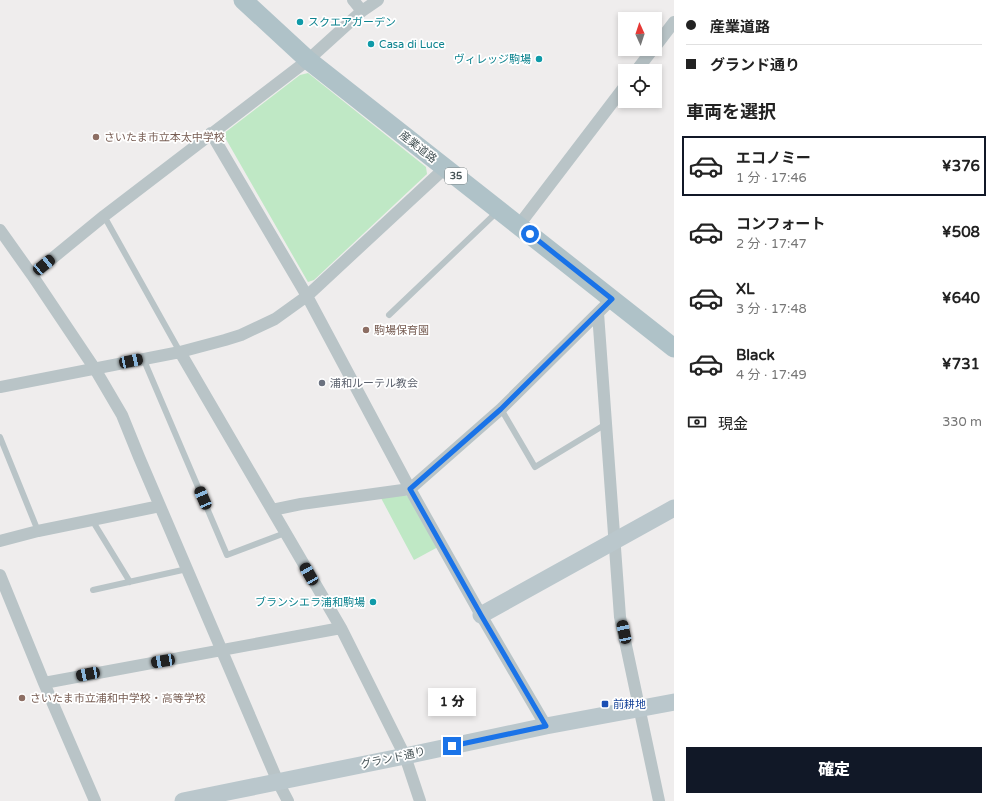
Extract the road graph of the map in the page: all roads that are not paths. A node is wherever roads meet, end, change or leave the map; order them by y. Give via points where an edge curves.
1 (243, 0) edge
2 (353, 0) edge
3 (378, 0) edge
4 (362, 11) junction
5 (674, 22) edge
6 (662, 38) edge
7 (648, 56) edge
8 (308, 60) junction
9 (641, 64) edge
10 (618, 95) edge
11 (211, 133) junction
12 (445, 168) junction
13 (500, 210) junction
14 (104, 216) junction
15 (519, 225) junction
16 (0, 230) edge
17 (5, 244) edge
18 (32, 275) junction
19 (307, 296) junction
20 (612, 299) junction
21 (598, 313) junction
22 (389, 315) dead end
23 (674, 348) edge
24 (180, 352) junction
25 (143, 358) junction
26 (95, 369) junction
27 (0, 387) edge
28 (501, 409) junction
29 (606, 424) junction
30 (0, 437) edge
31 (410, 489) junction
32 (160, 506) junction
33 (674, 508) edge
34 (272, 510) junction
35 (92, 520) junction
36 (38, 531) junction
37 (285, 533) junction
38 (0, 541) edge
39 (615, 541) junction
40 (187, 569) junction
41 (0, 575) edge
42 (130, 582) junction
43 (92, 590) dead end
44 (481, 615) junction
45 (340, 628) junction
46 (222, 650) junction
47 (44, 683) junction
48 (674, 702) edge
49 (639, 708) junction
50 (546, 726) junction
51 (405, 756) junction
52 (278, 782) junction
53 (96, 801) edge
54 (184, 801) edge
55 (288, 801) edge
56 (420, 801) edge
57 (658, 801) edge

1 - 8 main road, 産業道路 / 35
2 - 4 street
3 - 4 street
4 - 8 street
5 - 6 street
7 - 9 street
8 - 11 street
8 - 12 main road, 産業道路 / 35
10 - 15 street
11 - 14 street
11 - 19 street
12 - 13 main road, 産業道路 / 35
12 - 19 street
13 - 15 main road, 産業道路 / 35
13 - 22 lane
14 - 18 street
14 - 24 lane
15 - 20 main road, 産業道路 / 35
16 - 17 street
17 - 18 street
18 - 26 street
19 - 24 street via 275,319 241,335
19 - 31 street
20 - 21 street
20 - 23 main road, 産業道路 / 35
21 - 28 street
21 - 29 street
24 - 25 street
24 - 34 street
25 - 26 street
25 - 37 lane via 227,555
26 - 27 street
26 - 32 street via 122,415
28 - 29 lane via 535,467
28 - 31 street
29 - 39 street
30 - 36 lane
31 - 34 street
31 - 44 street
32 - 35 street
32 - 40 street
33 - 39 street
34 - 37 street
35 - 36 street
35 - 42 lane
36 - 38 street
37 - 45 street
39 - 44 street
39 - 49 street via 620,617
40 - 42 lane
40 - 46 street
41 - 47 street
42 - 43 lane
44 - 50 street
45 - 46 street
45 - 51 street
46 - 47 street
46 - 52 street
47 - 53 street
48 - 49 street, グランド通り
49 - 50 street, グランド通り
49 - 57 street
50 - 51 street, グランド通り
51 - 52 street, グランド通り
51 - 56 street
52 - 54 street, グランド通り
52 - 55 street

